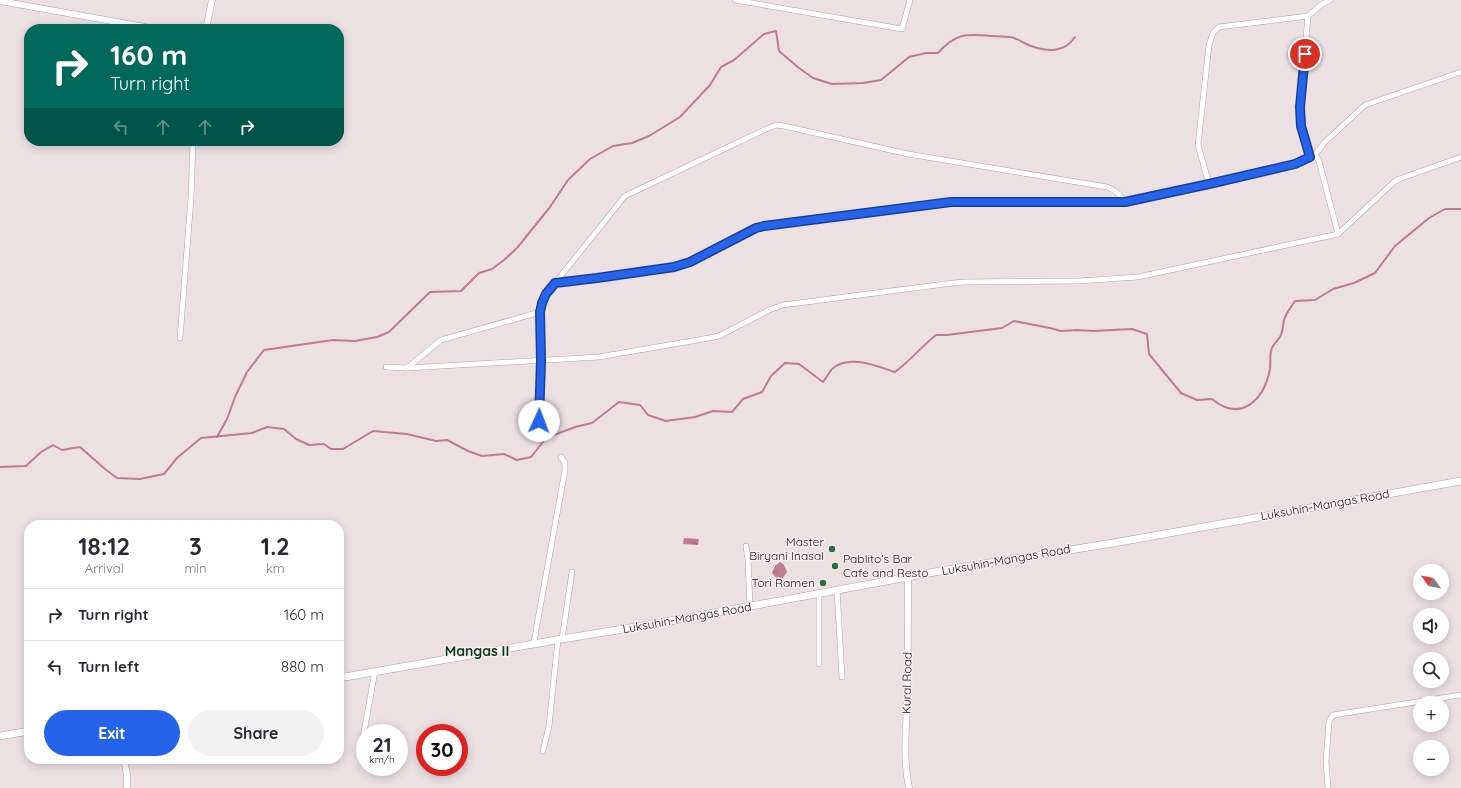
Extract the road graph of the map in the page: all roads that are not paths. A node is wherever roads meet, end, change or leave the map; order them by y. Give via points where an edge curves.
1 (212, 0) edge
2 (735, 0) edge
3 (910, 0) edge
4 (1330, 0) edge
5 (0, 1) edge
6 (1308, 16) junction
7 (128, 24) edge
8 (207, 24) edge
9 (1461, 72) edge
10 (194, 146) edge
11 (1312, 156) junction
12 (1461, 157) edge
13 (1209, 184) junction
14 (1125, 202) junction
15 (1338, 234) junction
16 (555, 283) junction
17 (540, 312) junction
18 (180, 338) dead end
19 (541, 361) junction
20 (386, 367) dead end
21 (407, 368) junction
22 (539, 421) dead end
23 (561, 457) dead end
24 (1461, 481) edge
25 (746, 546) dead end
26 (572, 572) dead end
27 (908, 577) junction
28 (838, 590) junction
29 (819, 593) junction
30 (750, 607) junction
31 (560, 639) junction
32 (533, 644) junction
33 (819, 664) dead end
34 (375, 671) junction
35 (344, 677) edge
36 (842, 677) dead end
37 (1461, 695) edge
38 (365, 724) edge
39 (24, 732) edge
40 (0, 736) edge
41 (543, 751) dead end
42 (125, 764) edge
43 (127, 788) edge
44 (909, 788) edge
45 (1328, 788) edge

1 - 8 street
2 - 3 street via 902,29
4 - 6 street
5 - 7 street
6 - 11 street via 1300,107 1301,126
6 - 13 street via 1219,27 1213,33 1209,45 1198,144
9 - 11 street via 1365,105
10 - 18 street
11 - 13 street via 1295,164
11 - 15 street via 1319,161
12 - 15 street via 1394,182
13 - 14 street
14 - 16 street via 951,202 764,226 690,262 674,267
14 - 16 street via 1118,193 1107,187 908,154 776,126 766,128 625,196
15 - 19 street via 1138,277 1079,281 964,282 800,302 768,310 719,336 599,356
16 - 17 street via 546,294
17 - 19 street
17 - 21 street via 441,340
19 - 21 street
19 - 22 street
20 - 21 street
23 - 32 street via 565,470
24 - 27 main road, Luksuhin-Mangas Road
25 - 30 street
26 - 31 street
27 - 28 main road, Luksuhin-Mangas Road
27 - 44 street, Kural Road via 905,731
28 - 29 main road, Luksuhin-Mangas Road
28 - 36 street
29 - 30 main road, Luksuhin-Mangas Road
29 - 33 street
30 - 31 main road, Luksuhin-Mangas Road
31 - 32 main road, Luksuhin-Mangas Road
31 - 41 street via 549,726
32 - 34 main road, Luksuhin-Mangas Road
34 - 35 main road, Luksuhin-Mangas Road
34 - 38 street
37 - 45 street via 1333,715 1330,721 1326,762
39 - 40 main road
42 - 43 street

